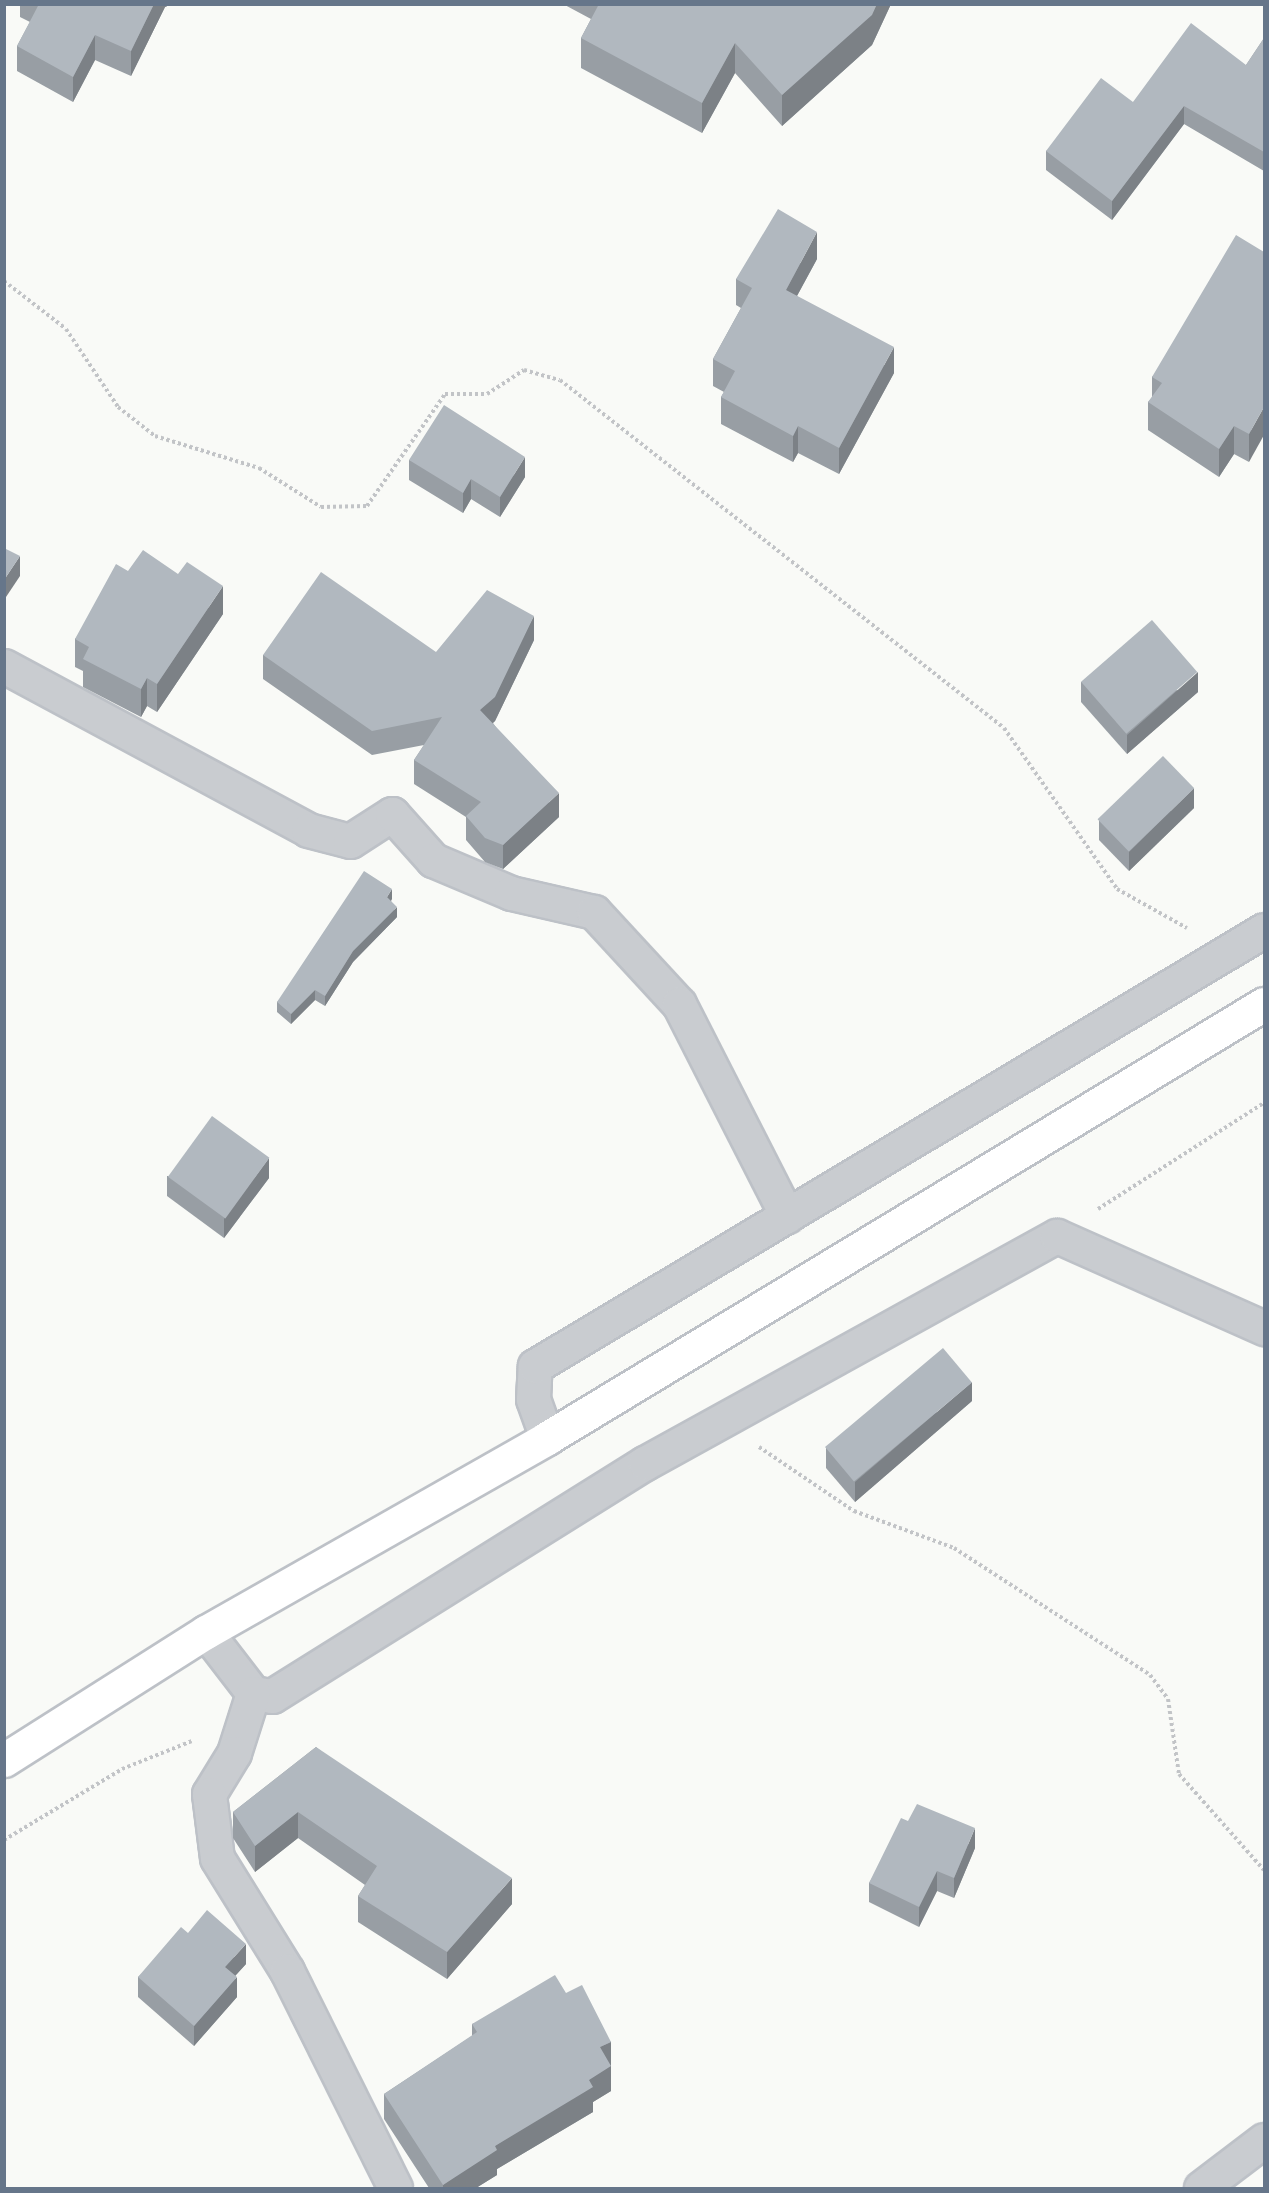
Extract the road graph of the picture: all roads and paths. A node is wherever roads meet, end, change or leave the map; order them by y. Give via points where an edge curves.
1 (4, 280) edge
2 (4, 666) edge
3 (1264, 930) edge
4 (1230, 952) junction
5 (1264, 1004) edge
6 (1264, 1103) edge
7 (787, 1216) junction
8 (1057, 1236) junction
9 (1264, 1328) edge
10 (724, 1423) junction
11 (547, 1438) junction
12 (206, 1632) junction
13 (249, 1707) junction
14 (4, 1760) edge
15 (4, 1840) edge
16 (1264, 1870) edge
17 (1264, 2140) edge
18 (395, 2188) edge
19 (1201, 2188) edge

1 - 4 path via 66,329 118,407 155,436 259,468 321,507 367,506 445,394 487,394 524,370 560,380 1004,728 1117,890
2 - 7 street via 308,830 350,841 392,814 433,860 512,893 594,912 679,1004
3 - 4 street
4 - 7 street
5 - 11 main road
6 - 8 path
7 - 11 street via 536,1366 533,1399
8 - 9 street
8 - 10 street
10 - 13 street via 645,1463
10 - 16 path via 854,1511 954,1548 1150,1675 1168,1699 1179,1774
11 - 12 main road
12 - 13 street
12 - 14 main road
13 - 15 path via 122,1769
13 - 18 street via 234,1753 209,1794 217,1858 287,1971
17 - 19 street

